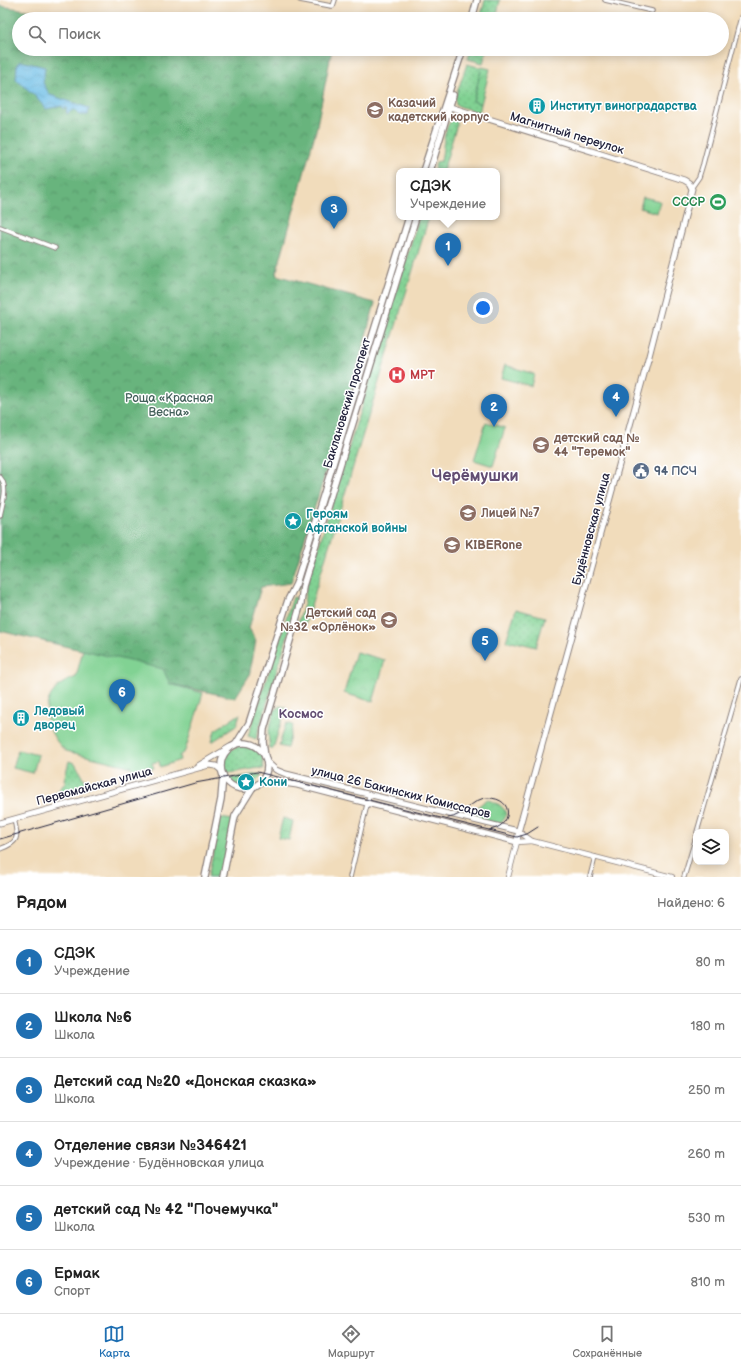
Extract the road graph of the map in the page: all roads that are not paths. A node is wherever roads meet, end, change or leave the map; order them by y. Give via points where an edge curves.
1 (300, 0) edge
2 (335, 0) edge
3 (477, 0) edge
4 (481, 0) edge
5 (605, 0) edge
6 (652, 11) dead end
7 (474, 12) edge
8 (478, 12) edge
9 (741, 17) edge
10 (461, 56) edge
11 (465, 56) edge
12 (447, 106) junction
13 (424, 168) edge
14 (431, 168) edge
15 (692, 187) junction
16 (408, 220) edge
17 (415, 220) edge
18 (0, 227) edge
19 (55, 248) dead end
20 (0, 478) edge
21 (0, 516) edge
22 (291, 594) junction
23 (301, 596) junction
24 (741, 679) edge
25 (233, 745) junction
26 (265, 759) junction
27 (194, 769) junction
28 (222, 771) junction
29 (262, 780) junction
30 (253, 787) junction
31 (369, 796) junction
32 (367, 803) junction
33 (14, 819) junction
34 (0, 823) edge
35 (699, 829) edge
36 (518, 831) junction
37 (532, 841) junction
38 (517, 842) junction
39 (693, 847) edge
40 (0, 849) edge
41 (595, 857) junction
42 (205, 877) edge
43 (223, 877) edge
44 (351, 877) edge
45 (508, 877) edge
46 (590, 877) edge
47 (672, 877) edge
48 (684, 877) edge

1 - 2 street via 333,6
3 - 7 main road
4 - 8 main road
5 - 6 street
9 - 15 street, Будённовская улица via 703,164 699,177
10 - 12 main road
11 - 12 main road
12 - 13 main road via 440,116
12 - 14 main road
12 - 15 main road, Магнитный переулок via 684,180
15 - 36 main road, Будённовская улица via 693,193 649,356
16 - 22 main road, Баклановский проспект
17 - 23 main road, Баклановский проспект
18 - 19 street
20 - 21 street via 4,481 5,490
22 - 23 street
22 - 25 main road, Баклановский проспект via 249,723
23 - 26 main road, Баклановский проспект via 264,729
24 - 35 street
25 - 26 main road via 248,743 256,746
25 - 27 main road, Первомайская улица
25 - 28 main road via 222,758
26 - 29 main road via 266,772
26 - 31 main road, улица 26 Бакинских Комиссаров via 276,770 286,774
27 - 28 main road, Первомайская улица via 209,765 216,766
27 - 33 main road, Первомайская улица
28 - 30 main road via 228,782 236,787
28 - 42 main road via 221,798
29 - 30 main road
29 - 32 main road, улица 26 Бакинских Комиссаров via 281,782
30 - 43 main road via 235,816
31 - 32 street
31 - 36 main road, улица 26 Бакинских Комиссаров
32 - 38 main road, улица 26 Бакинских Комиссаров
32 - 44 street
33 - 34 main road, Первомайская улица
33 - 40 street via 17,839
36 - 37 street, улица 26 Бакинских Комиссаров
36 - 38 main road, Будённовская улица
37 - 38 street, улица 26 Бакинских Комиссаров
37 - 41 street, улица 26 Бакинских Комиссаров
38 - 45 street, Будённовская улица
39 - 48 street
41 - 46 street
41 - 47 street, улица 26 Бакинских Комиссаров

